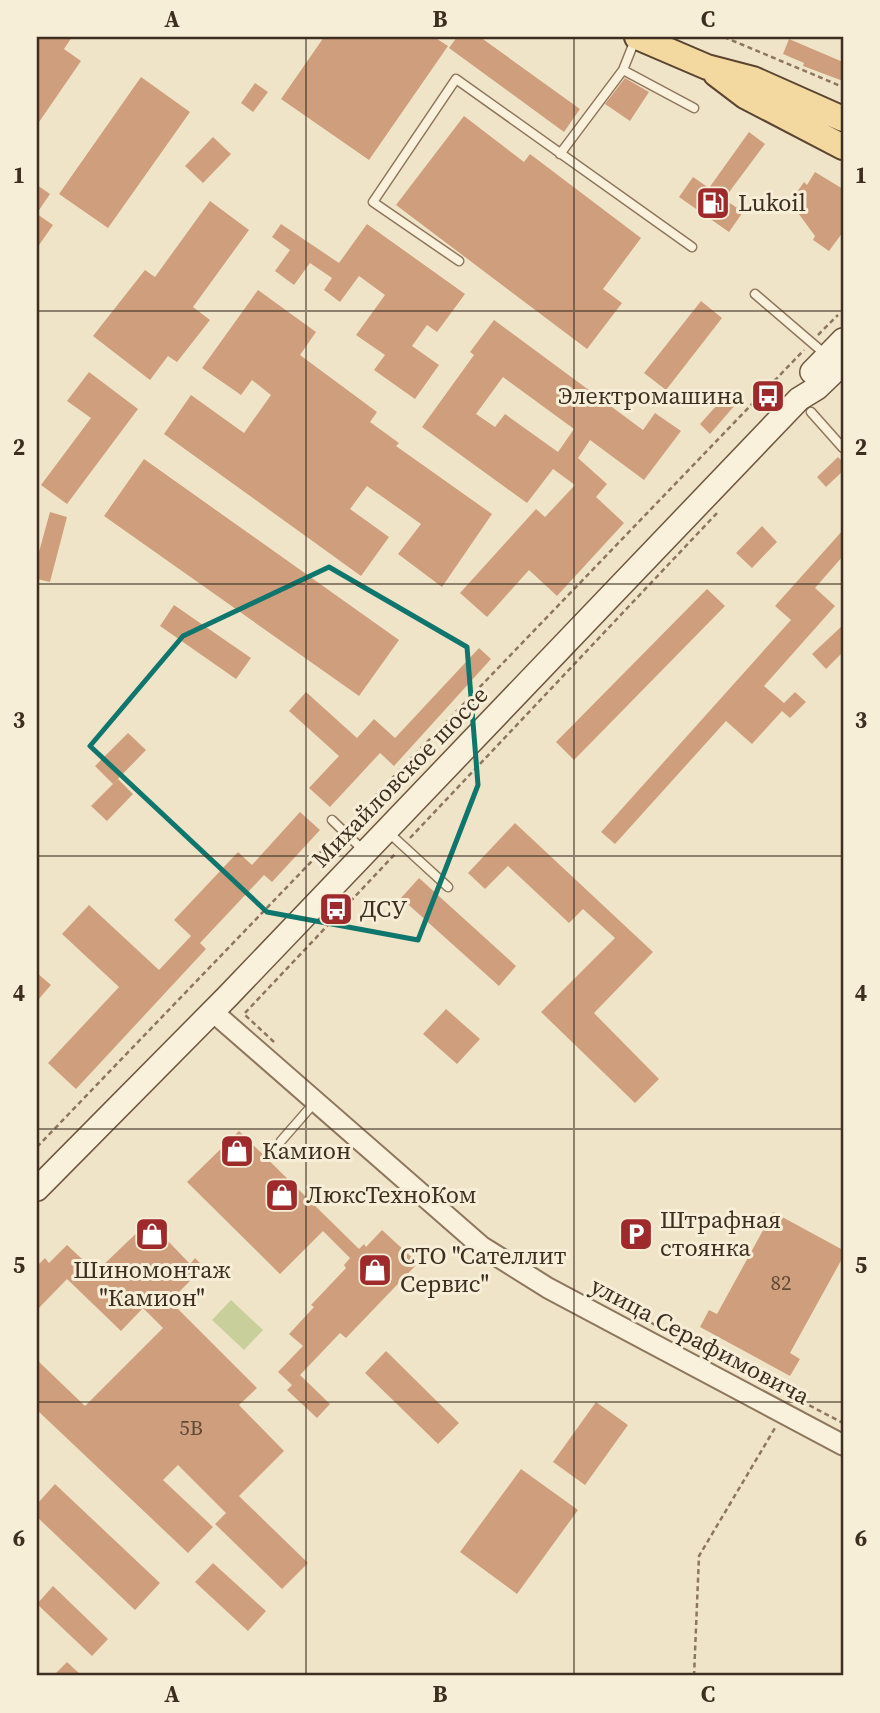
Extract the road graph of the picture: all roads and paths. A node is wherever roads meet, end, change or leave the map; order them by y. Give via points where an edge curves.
1 (636, 37) edge
2 (724, 37) edge
3 (707, 67) junction
4 (623, 70) junction
5 (843, 88) edge
6 (694, 108) dead end
7 (843, 119) edge
8 (843, 147) edge
9 (560, 154) junction
10 (692, 247) dead end
11 (459, 261) dead end
12 (755, 295) dead end
13 (838, 315) dead end
14 (831, 350) edge
15 (805, 406) junction
16 (843, 448) edge
17 (726, 503) dead end
18 (332, 820) dead end
19 (342, 830) junction
20 (395, 838) junction
21 (365, 853) junction
22 (449, 887) dead end
23 (212, 1011) junction
24 (273, 1041) dead end
25 (315, 1102) junction
26 (281, 1142) dead end
27 (37, 1147) edge
28 (37, 1189) edge
29 (616, 1305) dead end
30 (784, 1413) junction
31 (843, 1423) edge
32 (843, 1444) edge
33 (694, 1676) edge

1 - 3 main road
1 - 4 lane
2 - 5 path
3 - 7 main road via 753,79
3 - 8 main road via 745,96
4 - 6 lane
4 - 9 lane
9 - 10 lane
9 - 11 lane via 456,79 373,202
12 - 14 lane
13 - 14 path
14 - 15 main road, Михайловское шоссе via 806,378
14 - 19 path
15 - 16 lane
15 - 20 main road, Михайловское шоссе
17 - 20 path
18 - 19 lane
19 - 21 lane
19 - 27 path
20 - 21 main road, Михайловское шоссе
20 - 22 lane
20 - 24 path via 244,1013
21 - 23 main road, Михайловское шоссе
23 - 25 street, улица Серафимовича
23 - 28 main road, Михайловское шоссе
25 - 26 lane
25 - 30 street, улица Серафимовича via 481,1246 548,1288
29 - 31 path
30 - 32 street, улица Серафимовича
30 - 33 path via 699,1556

